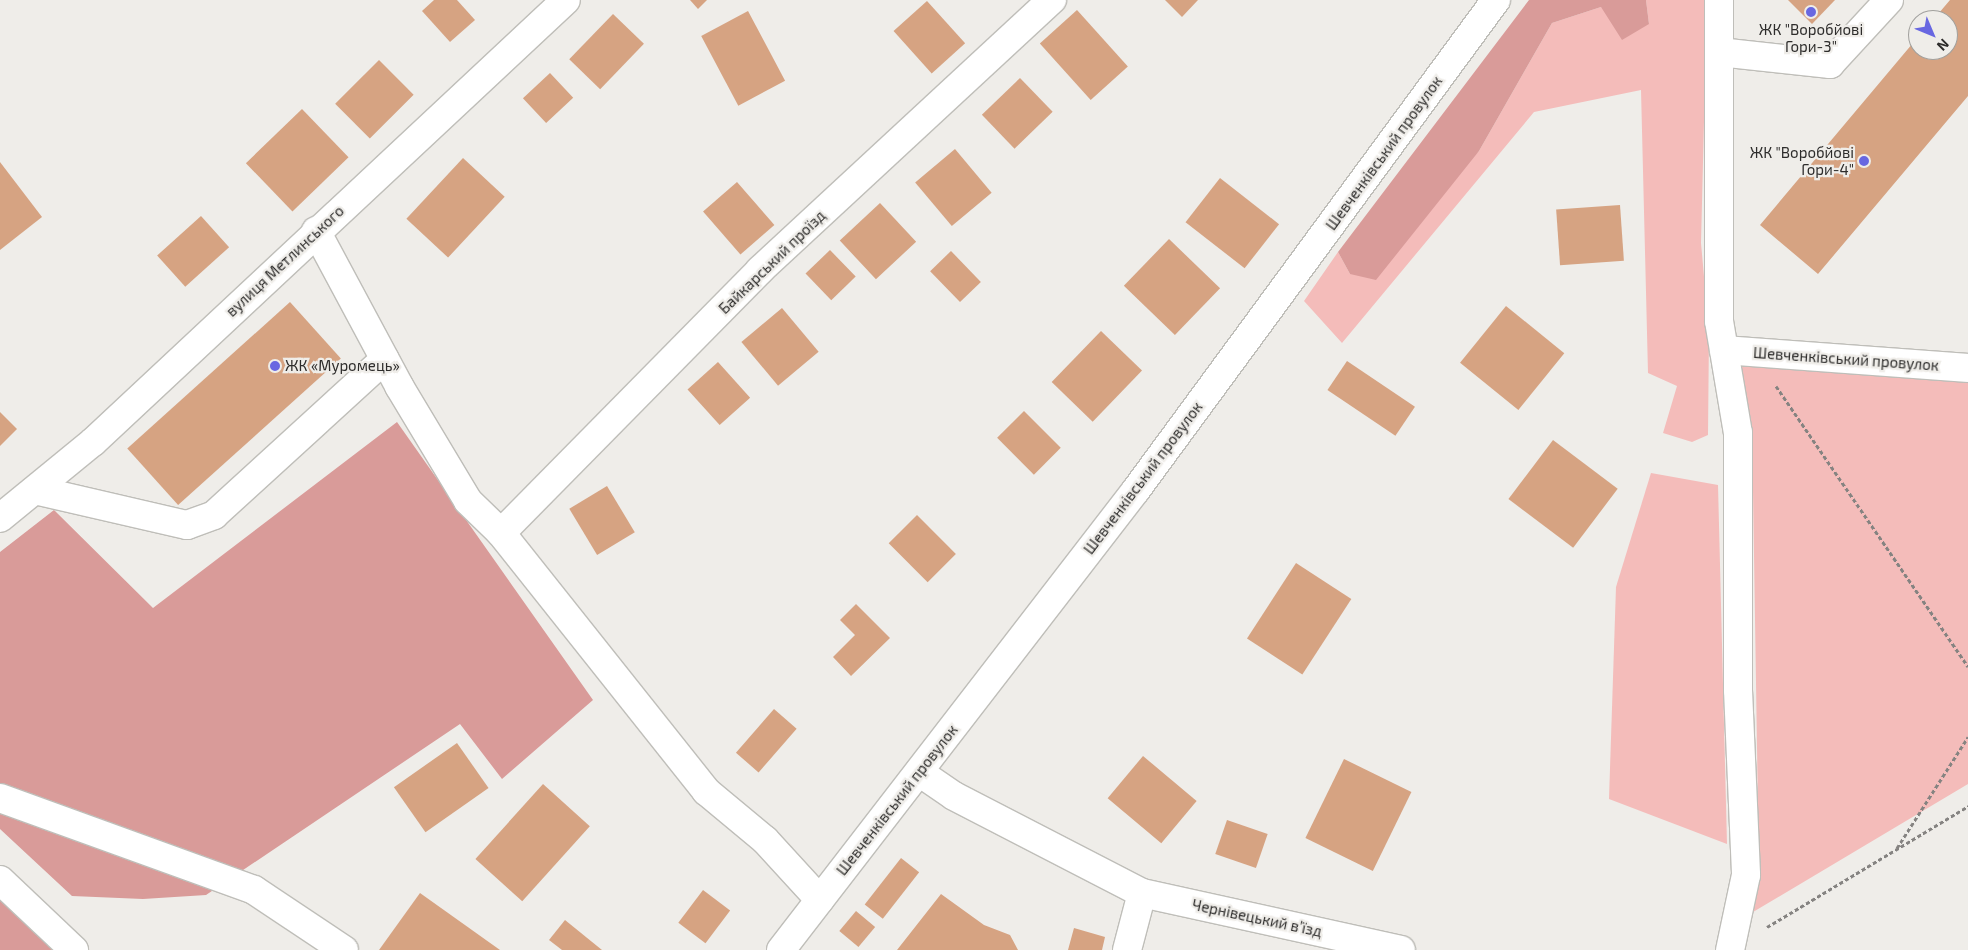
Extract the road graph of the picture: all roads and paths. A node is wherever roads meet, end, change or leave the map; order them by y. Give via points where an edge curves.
1 (566, 0) edge
2 (1052, 0) edge
3 (1496, 0) edge
4 (1719, 0) edge
5 (1889, 0) edge
6 (1719, 52) junction
7 (316, 231) junction
8 (1724, 350) junction
9 (1752, 352) junction
10 (385, 359) junction
11 (1968, 368) edge
12 (35, 490) junction
13 (0, 518) edge
14 (501, 533) junction
15 (1968, 666) edge
16 (1968, 737) edge
17 (919, 772) junction
18 (0, 798) edge
19 (1968, 806) edge
20 (1897, 849) junction
21 (0, 880) edge
22 (1142, 893) junction
23 (820, 900) junction
24 (74, 950) edge
25 (344, 950) edge
26 (782, 950) edge
27 (1127, 950) edge
28 (1401, 950) edge
29 (1730, 950) edge

1 - 7 street, вулиця Метлинського
2 - 14 street, Байкарський проїзд via 760,270
3 - 17 street, Шевченківський провулок via 1136,490
4 - 6 street
5 - 6 street via 1830,64
6 - 8 street via 1719,321
7 - 10 street
7 - 12 street, вулиця Метлинського via 93,442
8 - 9 street, Шевченківський провулок
8 - 29 street via 1738,433 1738,690 1746,875
9 - 11 street, Шевченківський провулок
9 - 15 path
10 - 12 street via 214,515 187,525
10 - 14 street via 468,501
12 - 13 street, вулиця Метлинського
14 - 23 street via 706,791 766,840
16 - 20 path
17 - 22 street, Чернівецький вʼїзд via 954,796
17 - 23 street, Шевченківський провулок
18 - 25 street via 254,890
19 - 20 path
20 - 29 path
21 - 24 street
22 - 27 street
22 - 28 street, Чернівецький вʼїзд
23 - 26 street, Шевченківський провулок

